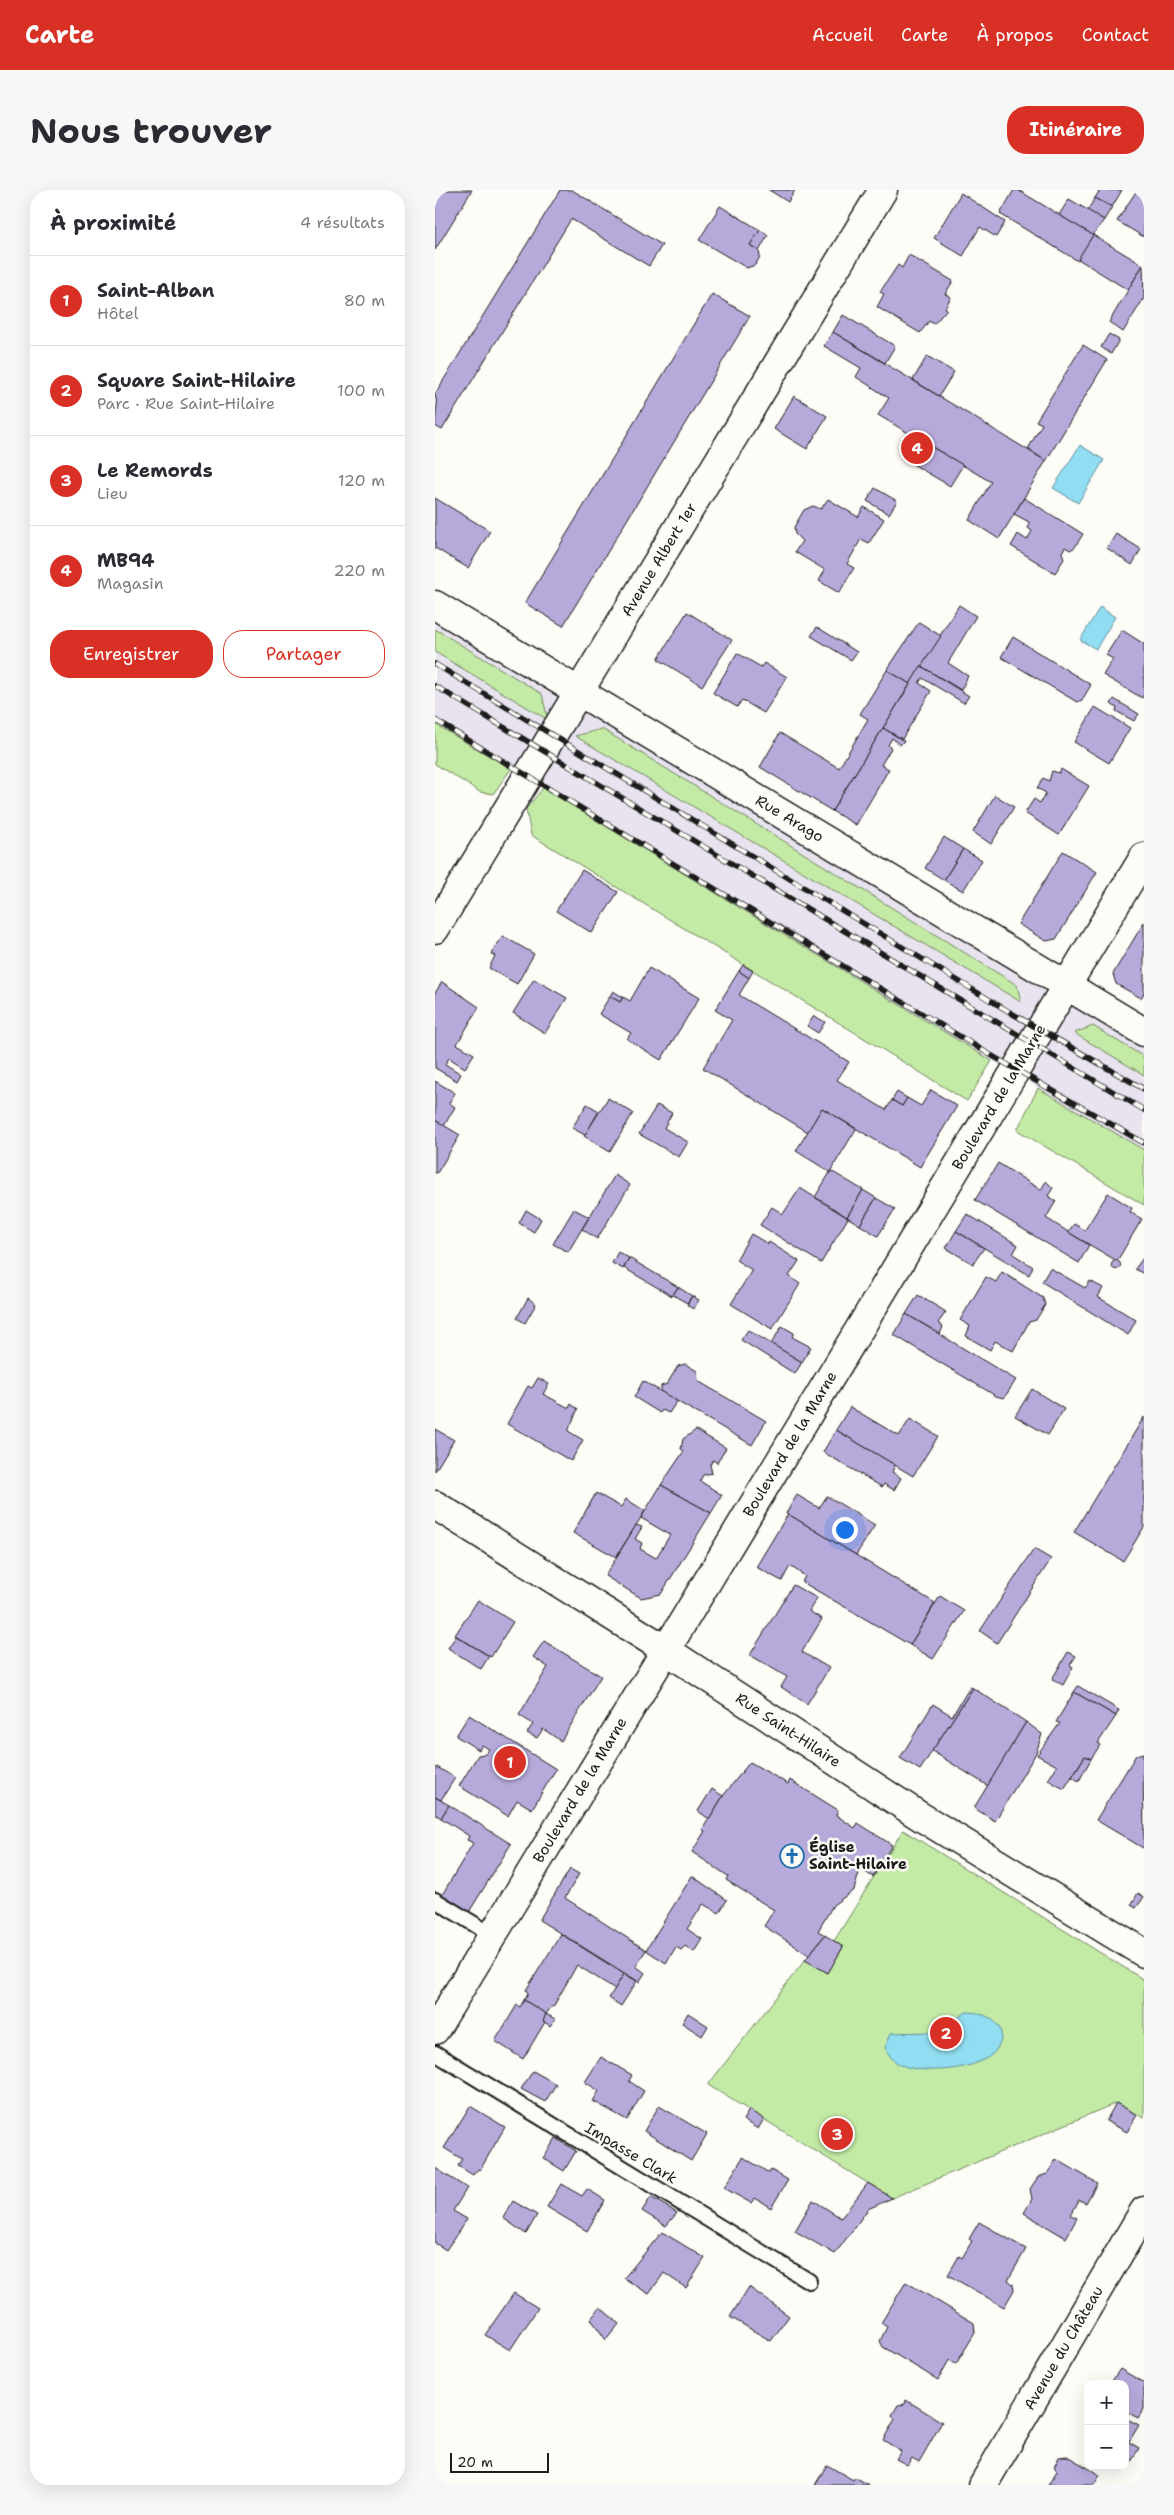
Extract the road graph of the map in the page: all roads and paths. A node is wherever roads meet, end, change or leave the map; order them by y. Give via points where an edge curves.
1 (883, 190) edge
2 (435, 605) edge
3 (578, 692) junction
4 (1144, 857) edge
5 (435, 929) edge
6 (1065, 985) junction
7 (1144, 1032) edge
8 (435, 1505) edge
9 (665, 1650) junction
10 (435, 1900) edge
11 (492, 1935) junction
12 (1144, 1953) edge
13 (435, 2030) edge
14 (435, 2053) edge
15 (1144, 2211) edge
16 (809, 2281) dead end
17 (983, 2485) edge

1 - 3 street, Avenue Albert 1er
2 - 3 street, Rue Arago
3 - 5 street, Avenue Albert 1er
3 - 6 street, Rue Arago
4 - 6 street, Boulevard de la Marne
6 - 7 street, Rue Arago
6 - 9 street, Boulevard de la Marne
8 - 9 street, Rue Saint-Hilaire
9 - 11 street, Boulevard de la Marne
9 - 12 street, Rue Saint-Hilaire via 918,1815
10 - 11 lane
11 - 13 street, Boulevard de la Marne
14 - 16 lane, Impasse Clark
15 - 17 street, Avenue du Château

